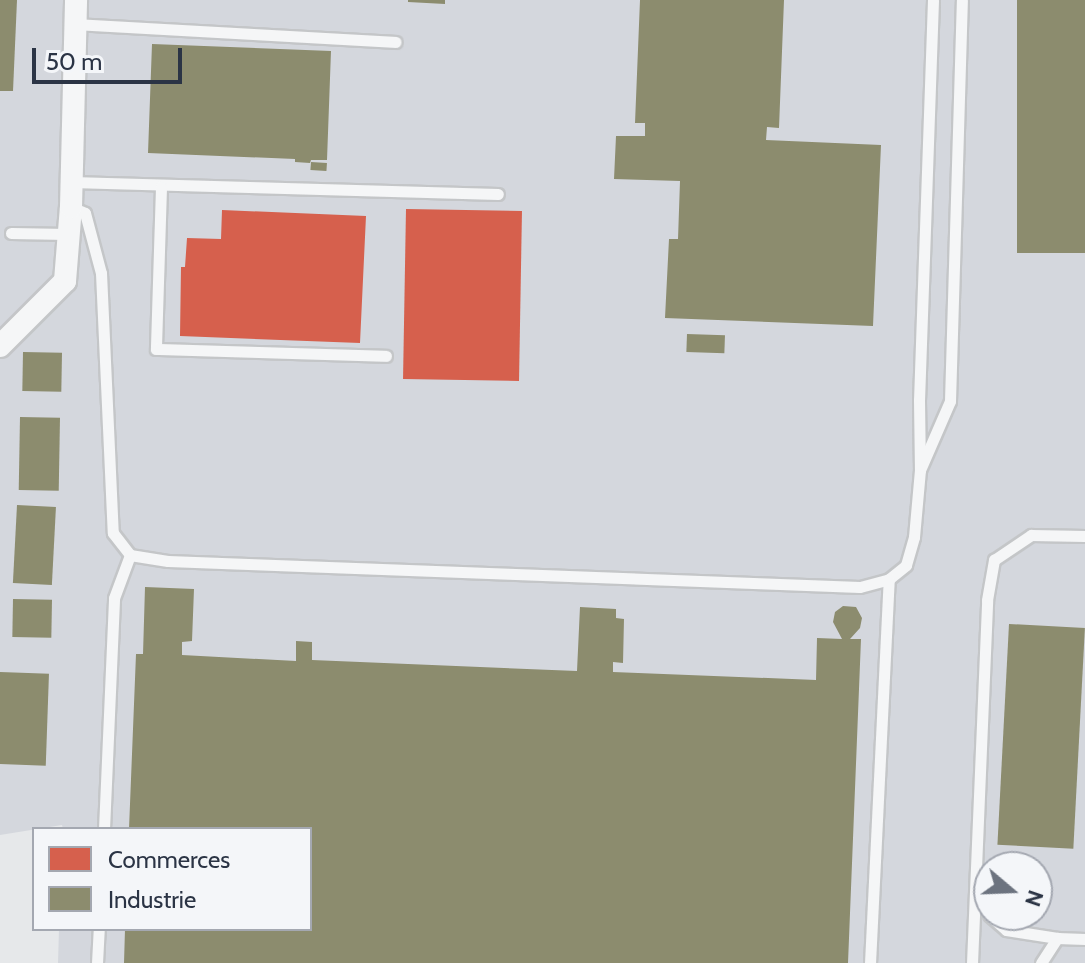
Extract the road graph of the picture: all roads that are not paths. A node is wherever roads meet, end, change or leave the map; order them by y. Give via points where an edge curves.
1 (76, 0) edge
2 (933, 0) edge
3 (962, 0) edge
4 (75, 24) junction
5 (395, 42) dead end
6 (71, 182) junction
7 (161, 187) junction
8 (498, 194) dead end
9 (71, 207) junction
10 (11, 233) dead end
11 (67, 234) junction
12 (0, 346) edge
13 (386, 356) dead end
14 (920, 470) junction
15 (1085, 536) edge
16 (130, 555) junction
17 (889, 579) junction
18 (104, 827) edge
19 (977, 851) edge
20 (99, 931) edge
21 (974, 931) edge
22 (1012, 931) edge
23 (1057, 938) junction
24 (1085, 939) edge
25 (97, 963) edge
26 (870, 963) edge
27 (972, 963) edge
28 (1041, 963) edge

1 - 4 street
2 - 14 lane
3 - 14 lane via 950,401
4 - 5 lane
4 - 6 street
6 - 7 lane
6 - 9 street
7 - 8 lane
7 - 13 lane via 156,349
9 - 11 street
9 - 16 lane via 85,213 101,273 113,533
10 - 11 lane
11 - 12 street via 65,281
14 - 17 lane via 914,537 906,565
15 - 19 lane via 1031,535 994,560 987,600
16 - 17 lane via 168,561 860,587
16 - 18 lane via 114,598
17 - 26 lane
20 - 25 lane
21 - 27 lane
22 - 23 lane
23 - 24 lane
23 - 28 lane

